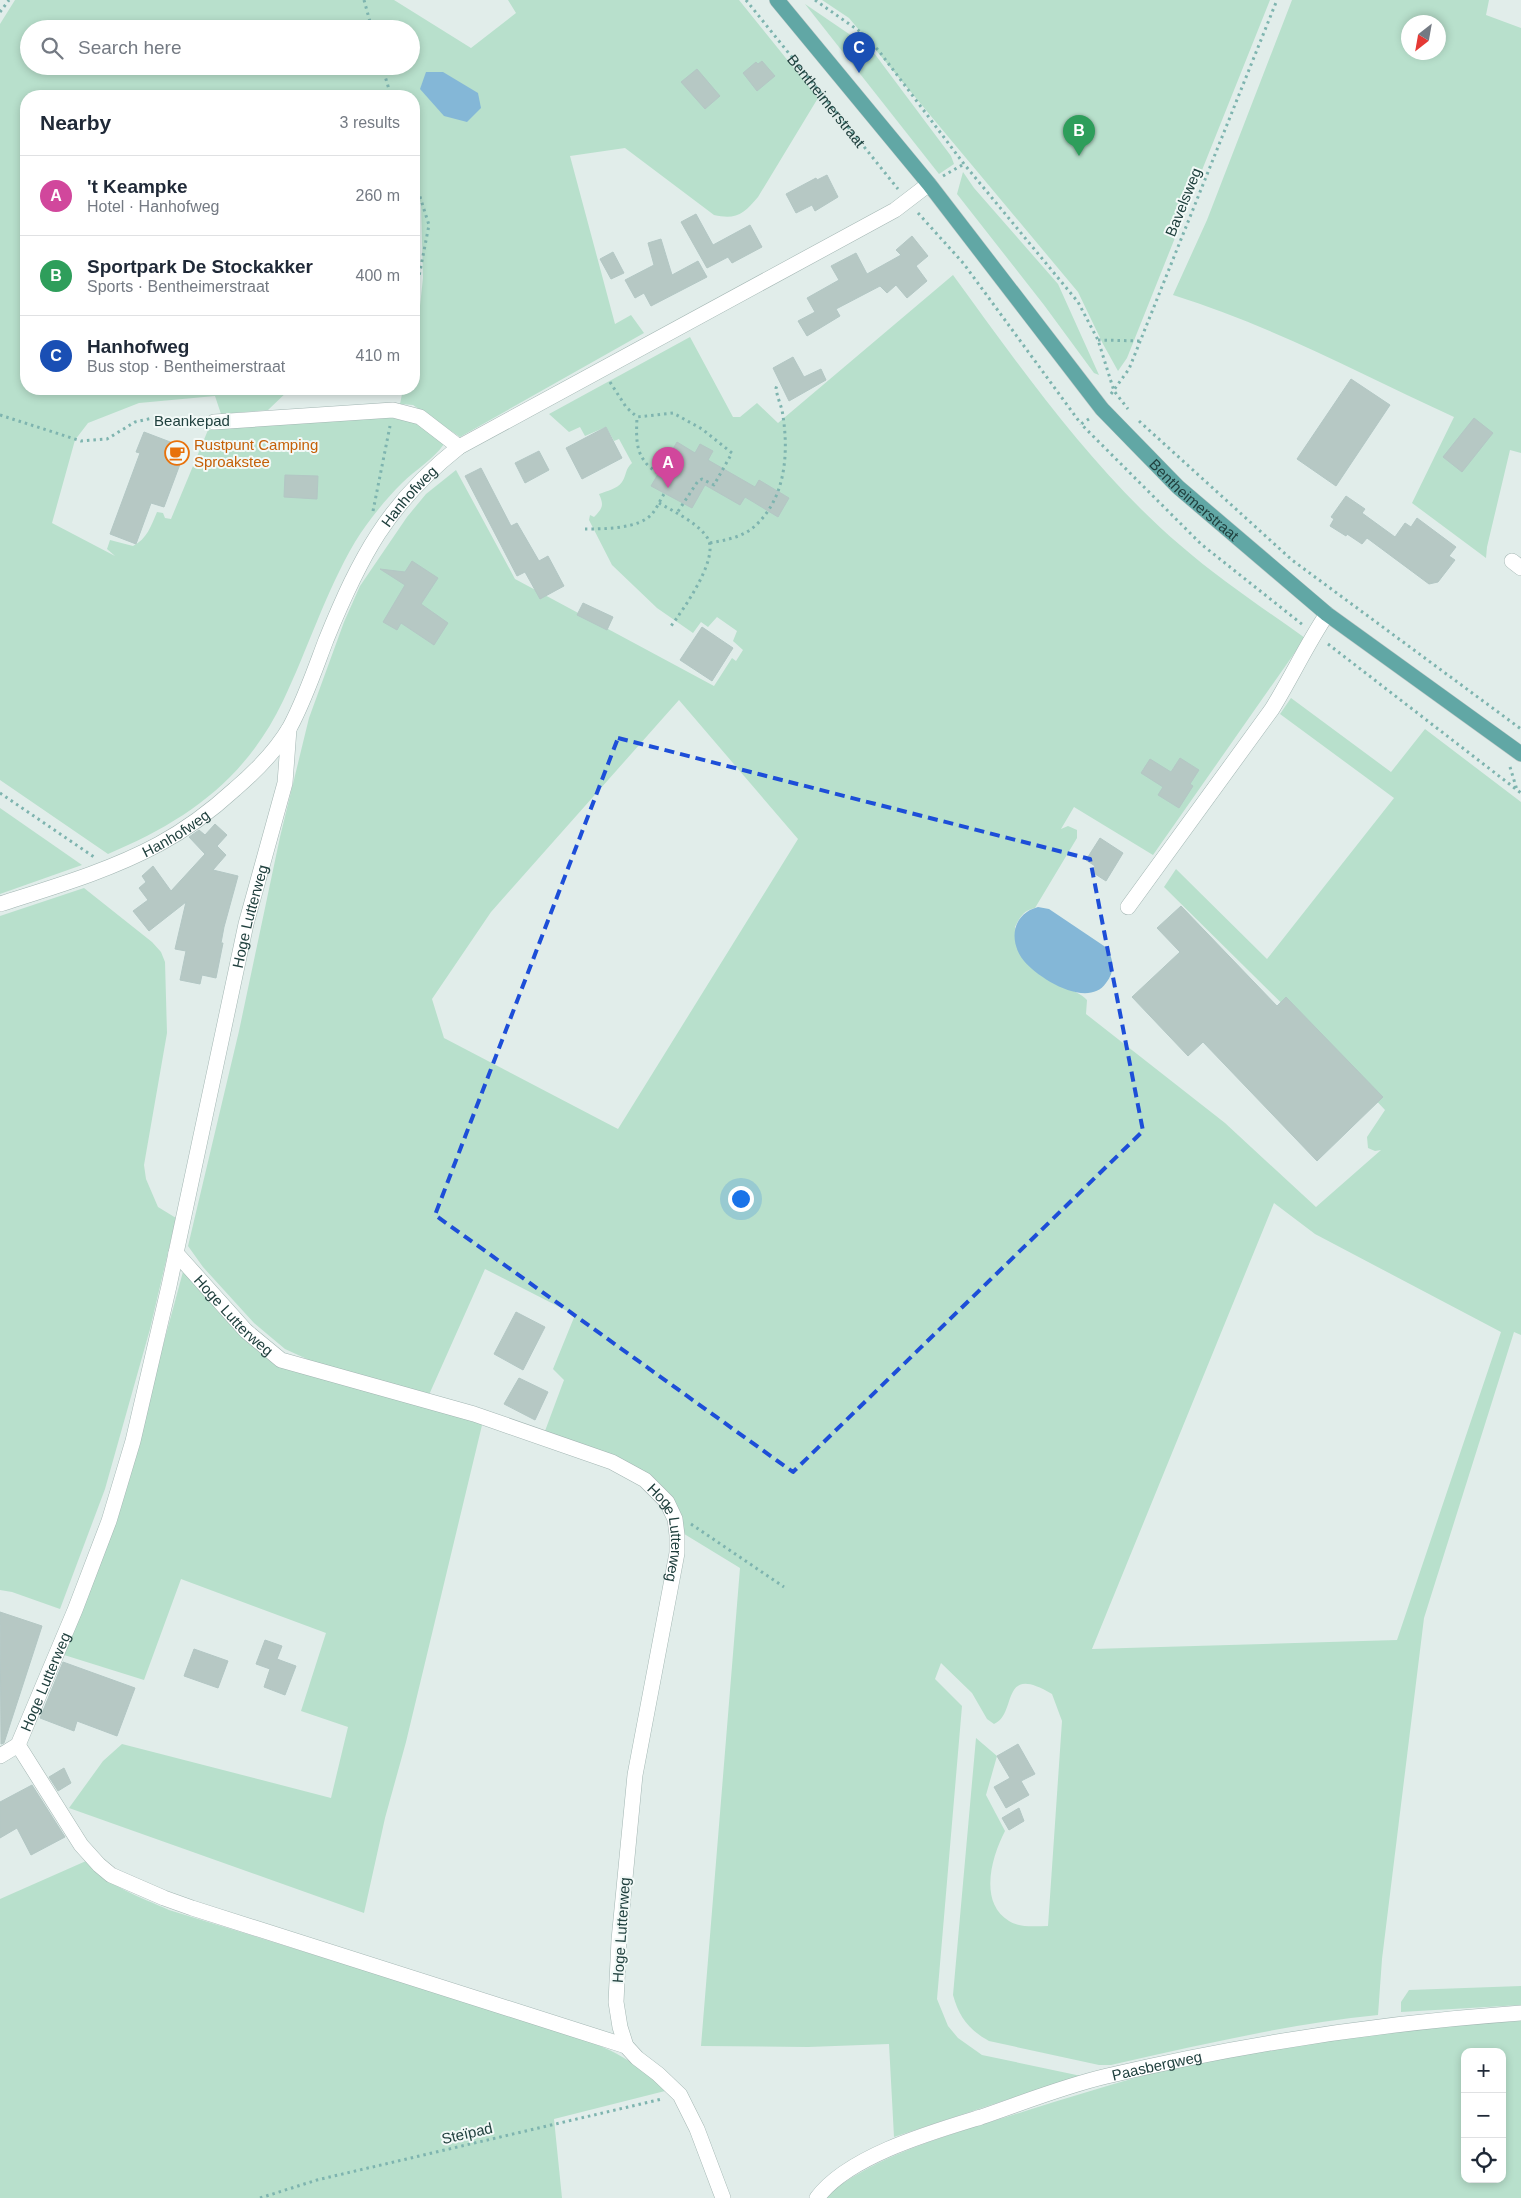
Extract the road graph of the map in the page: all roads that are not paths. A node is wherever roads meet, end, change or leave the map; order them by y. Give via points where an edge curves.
1 (777, 0) edge
2 (929, 184) junction
3 (214, 422) road end
4 (459, 447) junction
5 (1327, 614) junction
6 (290, 727) junction
7 (1521, 754) edge
8 (0, 904) edge
9 (1128, 907) dead end
10 (176, 1253) junction
11 (18, 1744) junction
12 (0, 1756) edge
13 (1521, 2013) edge
14 (626, 2046) junction
15 (723, 2198) edge
16 (817, 2198) edge

1 - 2 main road, Bentheimerstraat
2 - 4 street, Hanhofweg via 895,210
2 - 5 main road, Bentheimerstraat via 1102,409 1178,487
3 - 4 street, Beankepad via 393,410 420,417
4 - 6 street, Hanhofweg via 412,489 371,543 353,576
5 - 7 main road, Bentheimerstraat
5 - 9 street via 1272,709
6 - 8 street, Hanhofweg via 255,772 208,811 159,844 109,867
6 - 10 street, Hoge Lutterweg via 285,783 246,924
10 - 11 street, Hoge Lutterweg via 133,1441 108,1521 75,1610
10 - 14 street, Hoge Lutterweg via 246,1331 281,1360 474,1414 612,1462 658,1490 670,1510 678,1535 677,1553 634,1775 618,1940 616,2002
11 - 12 street, Hoge Lutterweg
11 - 14 street via 81,1845 111,1875 192,1908
13 - 16 street, Paasbergweg via 1394,2024 1294,2038 1105,2076 927,2134 839,2175
14 - 15 street via 680,2095 697,2129

